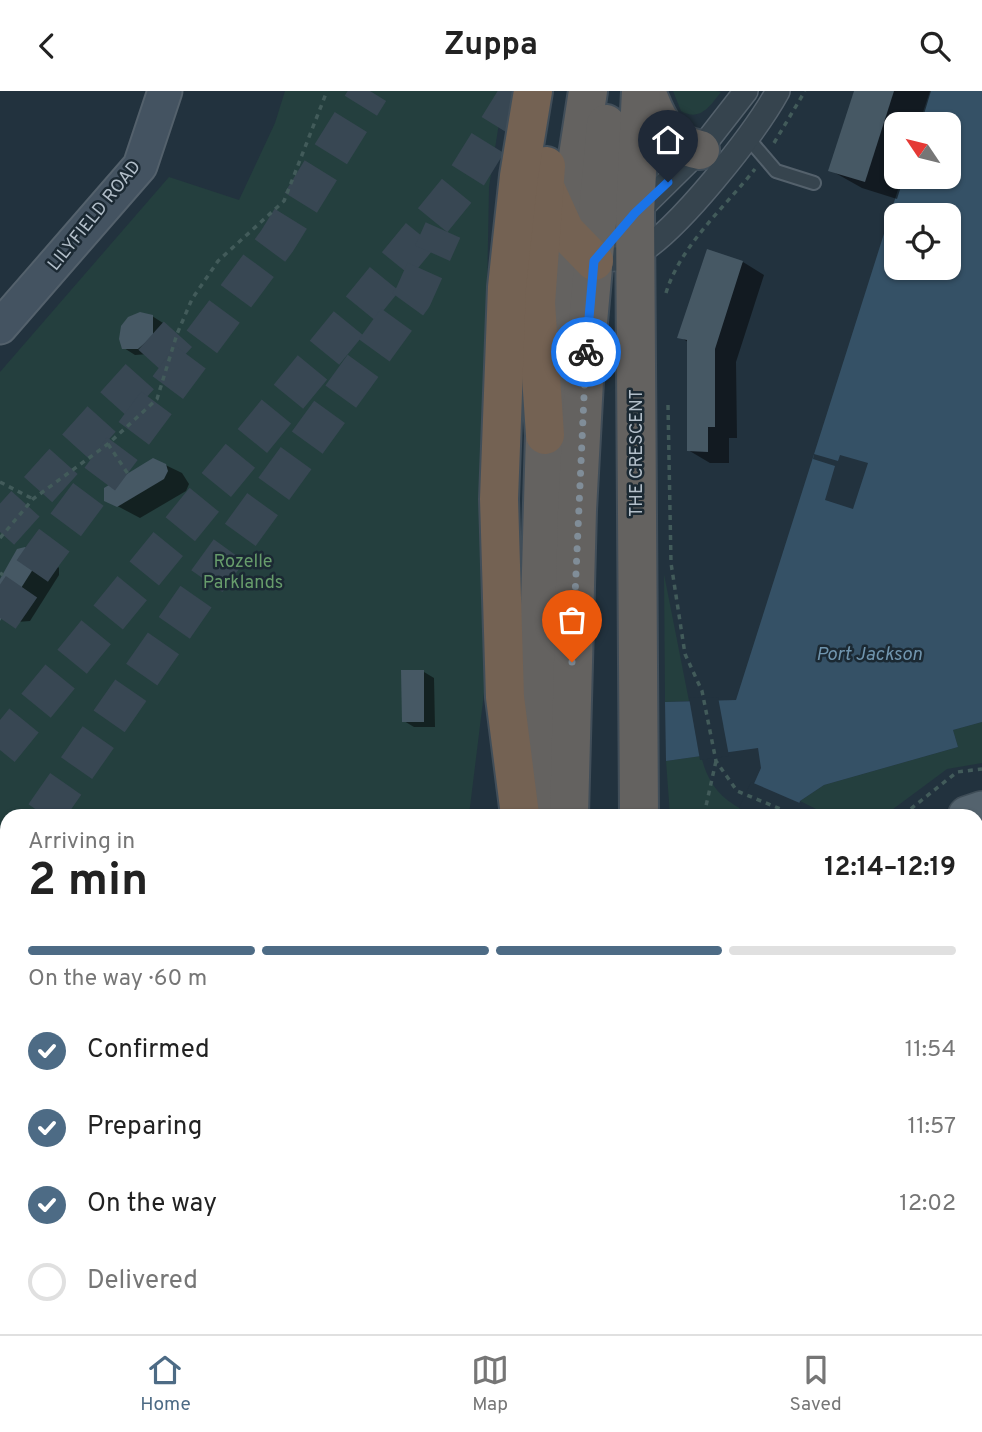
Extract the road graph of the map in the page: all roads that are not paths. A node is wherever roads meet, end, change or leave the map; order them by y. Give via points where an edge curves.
1 (165, 91) edge
2 (533, 91) edge
3 (556, 91) edge
4 (588, 91) edge
5 (609, 91) edge
6 (643, 91) edge
7 (746, 91) edge
8 (778, 91) edge
9 (747, 137) junction
10 (700, 150) junction
11 (544, 183) junction
12 (814, 183) dead end
13 (635, 213) junction
14 (565, 231) junction
15 (636, 255) junction
16 (594, 261) junction
17 (0, 327) edge
18 (545, 435) junction
19 (569, 803) edge
20 (519, 809) edge
21 (538, 809) edge
22 (639, 809) edge

1 - 17 main road, LILYFIELD ROAD via 140,166
2 - 20 highway via 507,286 499,499 505,697
3 - 11 highway
4 - 14 highway
5 - 16 highway
6 - 10 highway via 672,139
6 - 13 highway, THE CRESCENT
7 - 10 street
8 - 9 street
9 - 12 lane via 776,171
9 - 15 street via 679,218
10 - 13 street
11 - 14 highway
11 - 18 highway via 536,303
13 - 15 highway, THE CRESCENT
13 - 16 street
14 - 16 highway
14 - 18 highway
15 - 16 street
15 - 22 highway, THE CRESCENT
16 - 19 highway via 577,510
18 - 21 highway via 535,774

